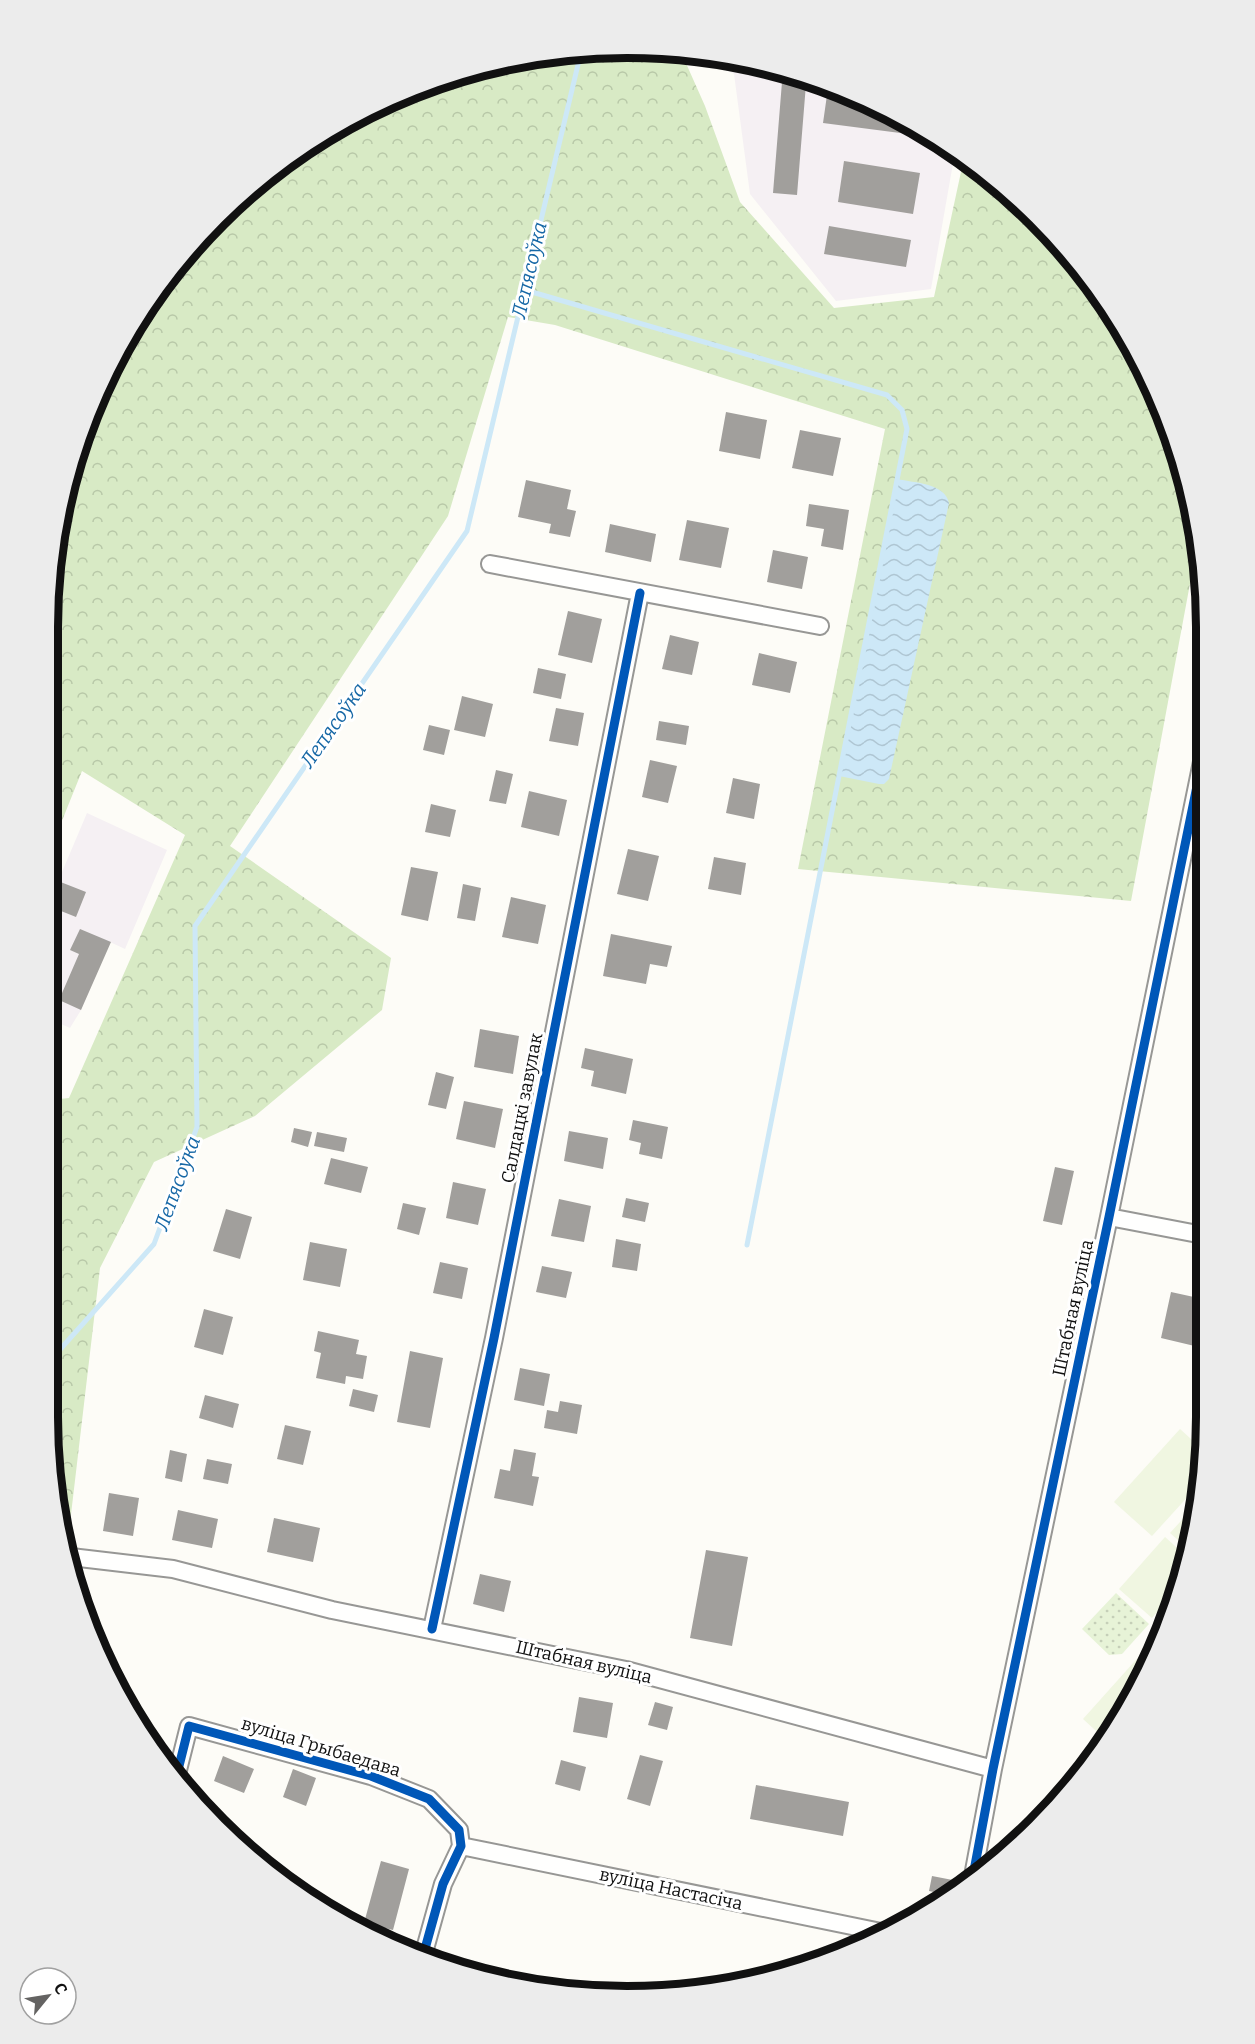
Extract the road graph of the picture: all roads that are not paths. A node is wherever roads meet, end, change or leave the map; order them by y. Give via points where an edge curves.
1 (490, 564) dead end
2 (640, 593) junction
3 (820, 626) dead end
4 (1196, 791) edge
5 (1109, 1217) junction
6 (1196, 1234) edge
7 (76, 1558) edge
8 (432, 1629) junction
9 (179, 1766) edge
10 (993, 1768) junction
11 (461, 1846) junction
12 (976, 1867) edge
13 (872, 1930) edge
14 (425, 1948) edge

1 - 2 street
2 - 3 street
2 - 8 street, Салдацкі завулак via 494,1338
4 - 5 street, Штабная вуліца
5 - 6 street
5 - 10 street, Штабная вуліца
7 - 8 street, Штабная вуліца via 173,1569 332,1610
8 - 10 street, Штабная вуліца via 626,1670
9 - 11 street, вуліца Грыбаедава via 189,1726 371,1776 429,1799 459,1830
10 - 12 street, Штабная вуліца
11 - 13 street, вуліца Настасіча
11 - 14 street via 443,1884

